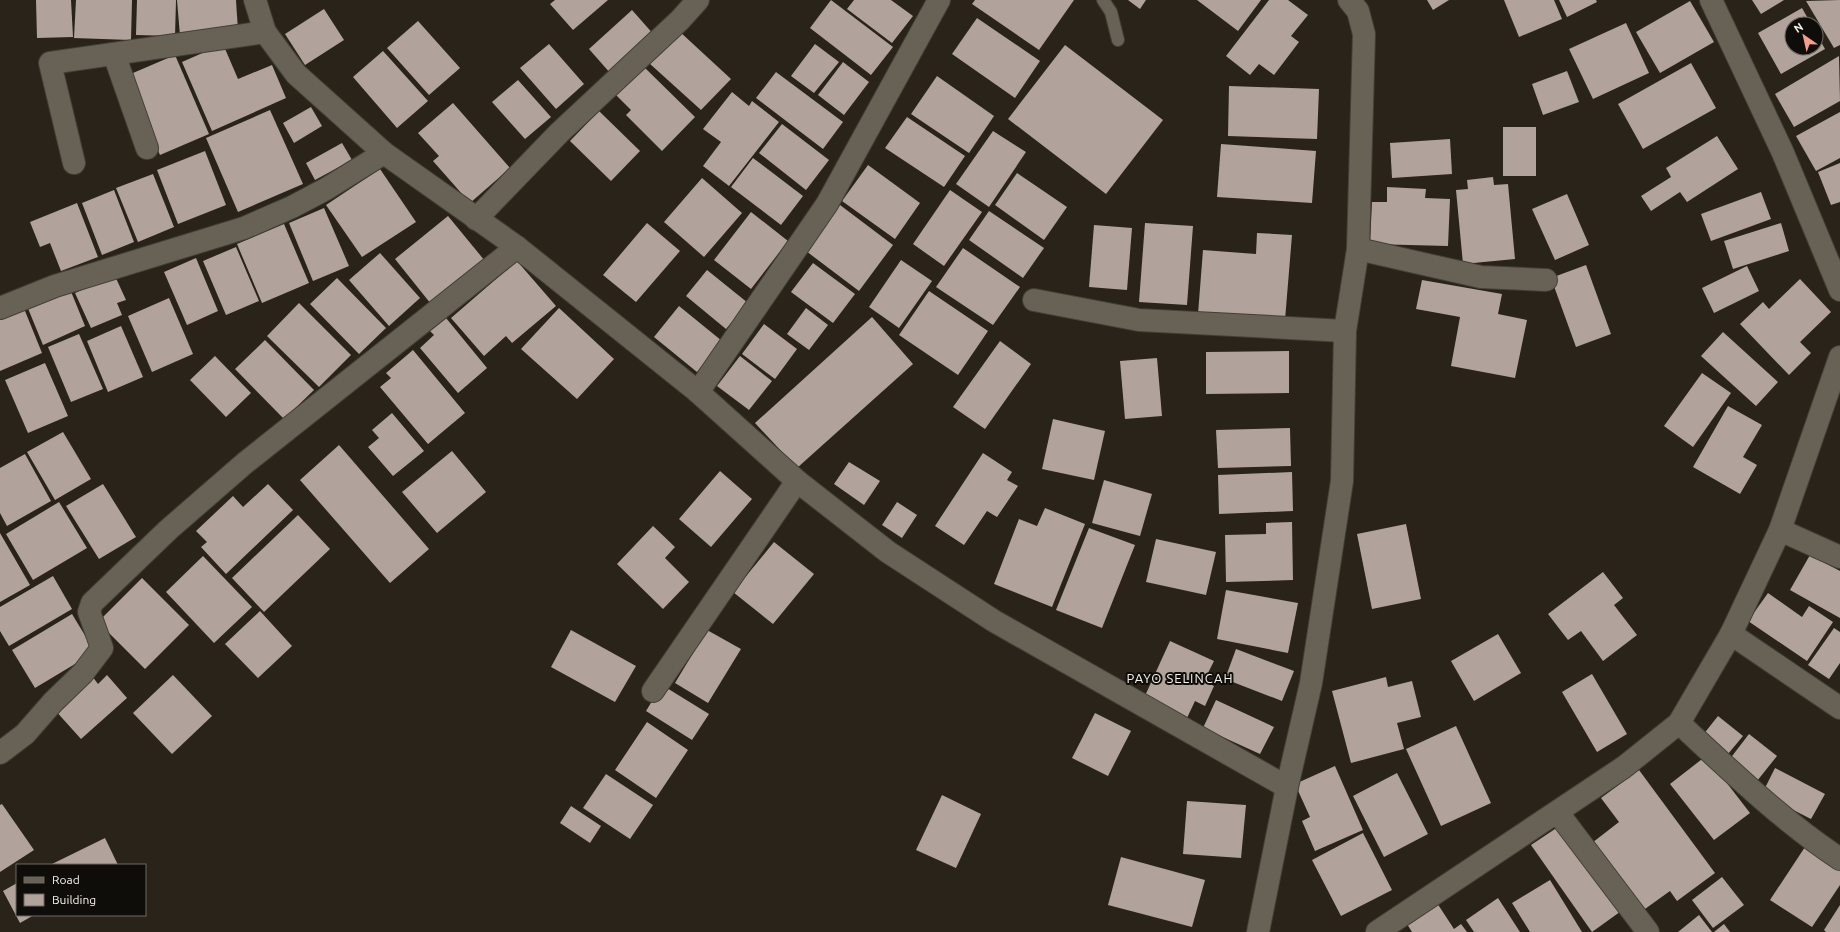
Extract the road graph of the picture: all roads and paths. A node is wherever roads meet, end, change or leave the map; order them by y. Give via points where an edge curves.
1 (255, 0) edge
2 (698, 0) edge
3 (939, 0) edge
4 (1103, 0) edge
5 (1349, 0) edge
6 (1711, 0) edge
7 (265, 32) junction
8 (1118, 40) dead end
9 (114, 54) junction
10 (147, 148) dead end
11 (384, 153) junction
12 (74, 163) dead end
13 (476, 219) junction
14 (517, 247) junction
15 (1358, 249) junction
16 (1546, 280) dead end
17 (1840, 290) edge
18 (1034, 300) dead end
19 (0, 308) edge
20 (1345, 331) junction
21 (1840, 357) edge
22 (698, 392) junction
23 (797, 481) junction
24 (1780, 530) junction
25 (1840, 557) edge
26 (1731, 634) junction
27 (653, 691) dead end
28 (1840, 708) edge
29 (1679, 723) junction
30 (0, 754) edge
31 (1287, 787) junction
32 (1558, 812) junction
33 (1840, 859) edge
34 (1258, 932) edge
35 (1377, 932) edge
36 (1648, 932) edge

1 - 7 street
2 - 13 street via 680,20 559,133
3 - 22 street via 827,204
4 - 8 lane via 1111,12
5 - 15 street via 1358,11 1364,34
6 - 17 street via 1783,153
7 - 9 street
7 - 11 street via 296,74
9 - 10 street
9 - 12 street via 50,63
11 - 13 street
11 - 19 street via 305,200 244,228 55,286
13 - 14 street
14 - 22 street
14 - 30 street via 245,463 168,530 97,598 89,612 102,648 83,673 25,734
15 - 16 street via 1481,277
15 - 20 street
18 - 20 street via 1139,320
20 - 31 street via 1342,482 1311,683
21 - 24 street
22 - 23 street
23 - 27 street
23 - 31 street via 888,552 994,621
24 - 25 street
24 - 26 street
26 - 28 street
26 - 29 street
29 - 32 street via 1624,767
29 - 33 street via 1744,784 1809,839
31 - 34 street
32 - 35 street
32 - 36 street

